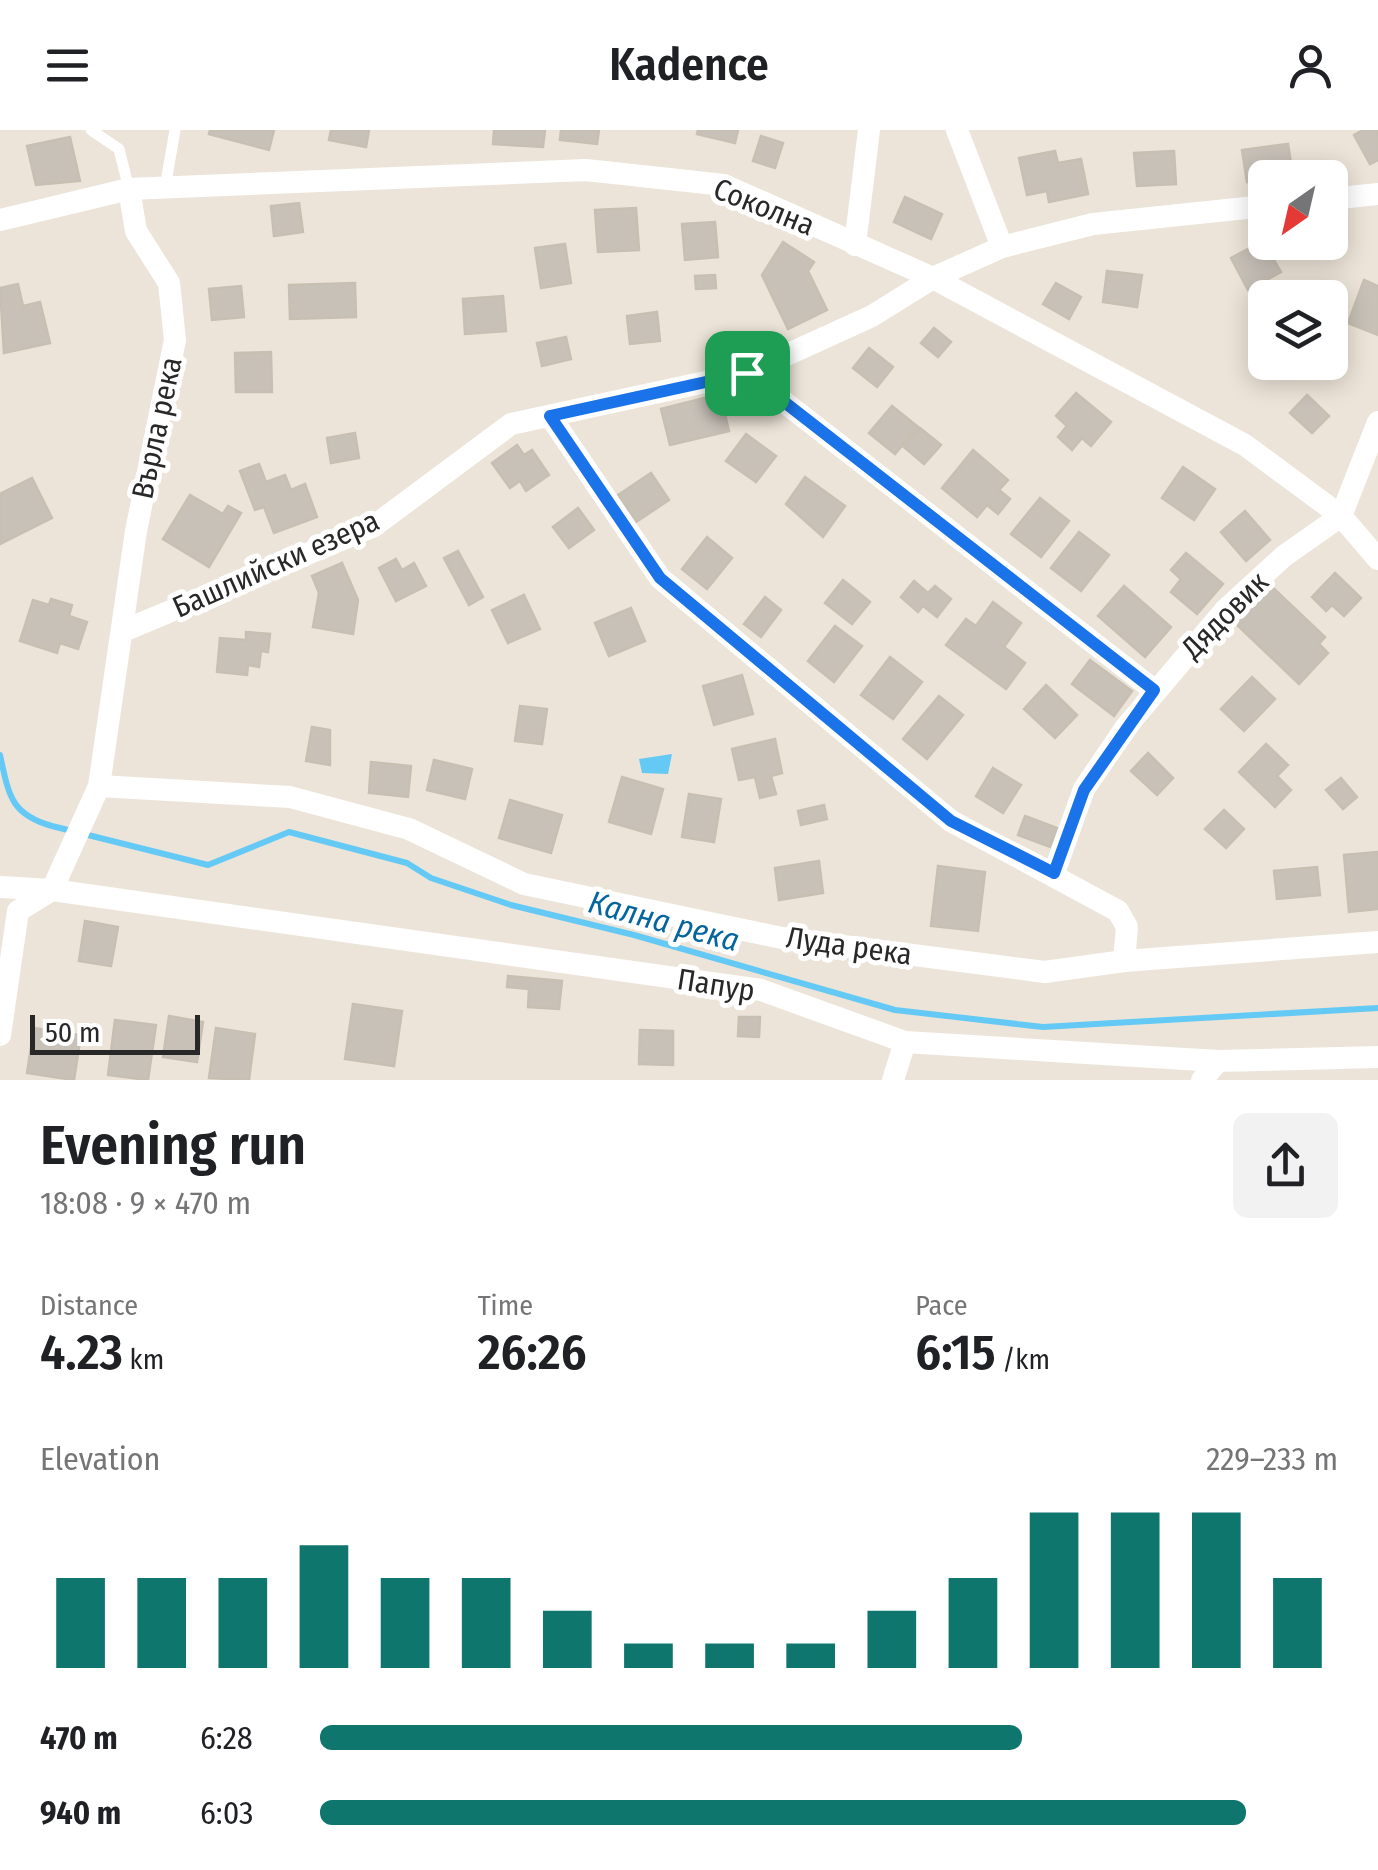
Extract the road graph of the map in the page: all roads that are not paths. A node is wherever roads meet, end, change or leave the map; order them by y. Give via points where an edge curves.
1 (91, 130) edge
2 (175, 130) edge
3 (869, 130) edge
4 (956, 130) edge
5 (164, 188) junction
6 (130, 190) junction
7 (1378, 194) edge
8 (1348, 197) edge
9 (1248, 208) edge
10 (0, 220) edge
11 (854, 244) junction
12 (1002, 247) junction
13 (933, 278) junction
14 (747, 373) junction
15 (550, 416) junction
16 (1378, 422) edge
17 (1341, 516) junction
18 (1378, 559) edge
19 (122, 631) junction
20 (1154, 690) junction
21 (100, 786) junction
22 (1054, 873) junction
23 (0, 887) edge
24 (52, 890) junction
25 (1378, 942) edge
26 (1124, 961) junction
27 (0, 1035) edge
28 (905, 1042) junction
29 (1378, 1056) edge
30 (1218, 1060) junction
31 (893, 1080) edge
32 (1202, 1080) edge

1 - 6 lane, Върла река via 119,148
2 - 5 lane
3 - 11 street
4 - 12 street
5 - 6 street, Соколна
5 - 11 street, Соколна via 586,170 724,184
6 - 10 street, Соколна
6 - 19 street, Върла река via 136,231 169,283 175,340
7 - 8 street
9 - 12 street, Башлийски езера via 1093,224
11 - 13 street, Соколна
12 - 13 street, Башлийски езера
13 - 14 street, Башлийски езера via 872,316
13 - 17 street, Соколна via 1245,445
14 - 15 street, Башлийски езера
14 - 20 street
15 - 19 street, Башлийски езера via 511,424 374,526
15 - 22 street via 660,578 951,821
16 - 17 street
17 - 18 street, Соколна
17 - 20 street, Дядовик via 1225,610
19 - 21 street, Върла река
20 - 22 street, Дядовик via 1084,790
21 - 24 street
21 - 26 street, Луда река via 290,797 409,830 524,884 782,938 1044,972
22 - 26 street via 1125,918
23 - 24 street, Папур
24 - 27 street via 18,911
24 - 28 street, Папур via 760,990
25 - 26 street, Луда река
28 - 30 street, Папур
28 - 31 street
29 - 30 street, Папур
30 - 32 street

